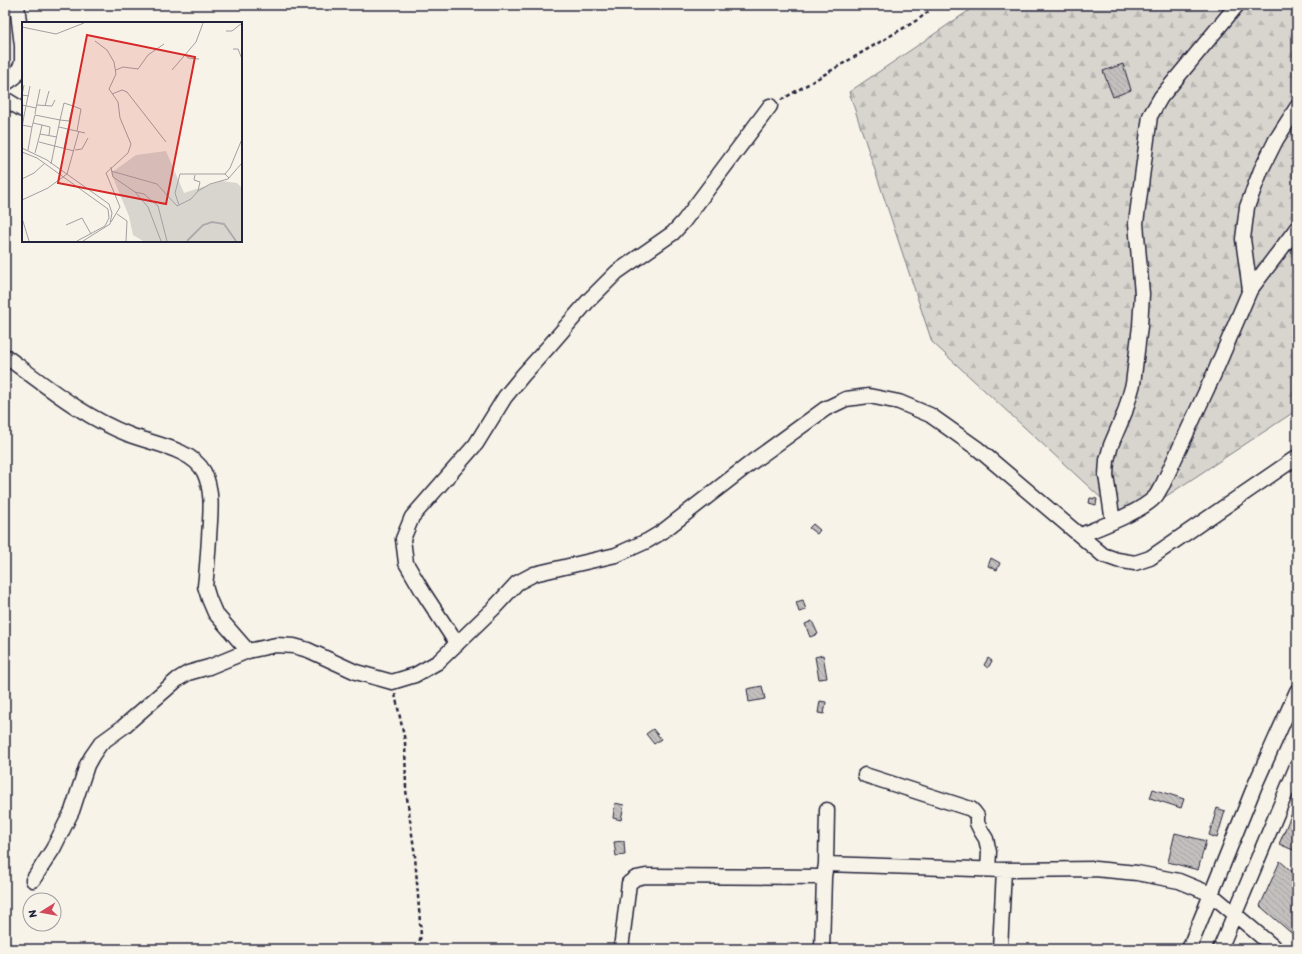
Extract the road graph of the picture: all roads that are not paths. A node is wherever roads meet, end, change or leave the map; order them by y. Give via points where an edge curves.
1 (17, 5) edge
2 (1237, 5) edge
3 (5, 84) edge
4 (5, 99) edge
5 (770, 106) road end
6 (1297, 106) edge
7 (22, 109) edge
8 (1297, 228) edge
9 (1250, 290) junction
10 (5, 356) edge
11 (1297, 457) edge
12 (1113, 522) junction
13 (1081, 535) junction
14 (457, 644) junction
15 (248, 651) junction
16 (1297, 690) edge
17 (1297, 766) edge
18 (865, 775) dead end
19 (827, 810) dead end
20 (988, 869) junction
21 (1004, 870) junction
22 (825, 871) junction
23 (33, 880) dead end
24 (1211, 894) junction
25 (1234, 915) junction
26 (621, 949) edge
27 (822, 949) edge
28 (1000, 949) edge
29 (1189, 949) edge
30 (1220, 949) edge
31 (1276, 949) edge

1 - 3 street via 22,63 15,77
2 - 12 street via 1160,97 1150,116 1136,222 1142,294 1133,384 1107,460 1106,475
4 - 7 street
5 - 14 street via 684,221 673,233 617,272 589,300 505,397 476,444 412,518 403,539 406,563
6 - 9 street via 1261,170 1247,207 1243,239
8 - 9 street
9 - 12 street via 1163,484 1155,497 1145,505
10 - 15 street via 67,402 98,421 182,453 196,461 209,486 211,504 205,586 216,613
11 - 13 street via 1150,558 1136,563 1117,560 1103,555
12 - 13 street
13 - 14 street via 978,449 930,415 900,402 869,396 846,399 825,409 662,532 646,541 616,555 534,574 517,583
14 - 15 street via 438,662 415,675 392,682 356,672 294,646 276,645
15 - 23 street via 178,679 101,743 87,765 72,811 53,849
16 - 24 street via 1254,785
17 - 25 street
18 - 20 street via 971,809 977,816 980,831 986,840 989,852
19 - 22 street
20 - 21 street
20 - 22 street
21 - 24 street via 1095,868 1179,881
21 - 28 street
22 - 26 street via 636,878 629,883
22 - 27 street
24 - 25 street
24 - 29 street
25 - 30 street
25 - 31 street

